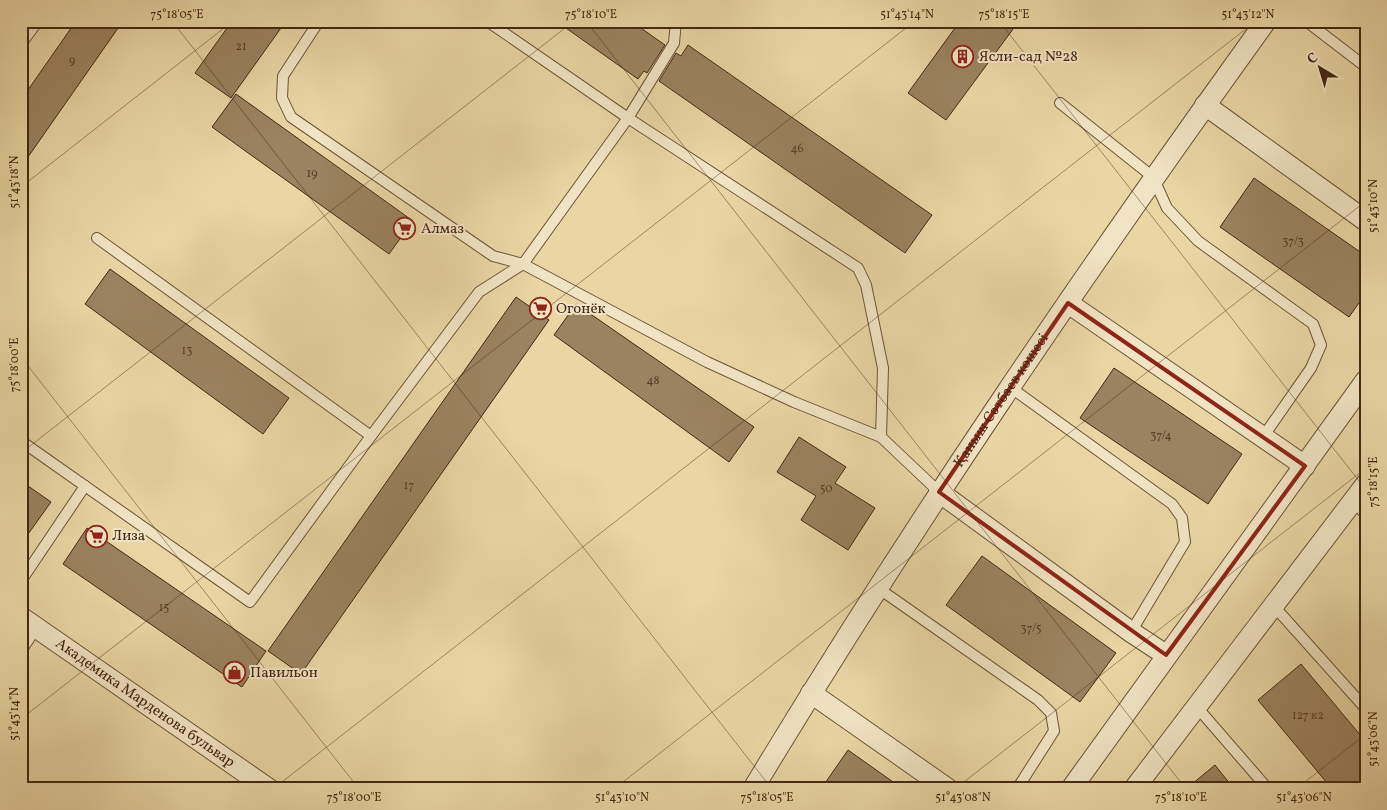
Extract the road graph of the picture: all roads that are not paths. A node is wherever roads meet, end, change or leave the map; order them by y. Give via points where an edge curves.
1 (38, 21) edge
2 (319, 21) edge
3 (488, 21) edge
4 (676, 21) edge
5 (1266, 21) edge
6 (1306, 21) edge
7 (21, 44) edge
8 (1366, 67) edge
9 (1060, 104) dead end
10 (1205, 106) junction
11 (628, 118) junction
12 (1154, 177) junction
13 (1366, 221) edge
14 (96, 238) dead end
15 (523, 264) junction
16 (1068, 303) junction
17 (1366, 380) edge
18 (1010, 387) junction
19 (371, 436) junction
20 (1263, 437) junction
21 (881, 438) junction
22 (21, 441) edge
23 (1305, 466) junction
24 (1366, 484) edge
25 (85, 486) junction
26 (939, 492) junction
27 (1360, 507) edge
28 (21, 581) edge
29 (878, 588) junction
30 (1273, 606) junction
31 (29, 622) edge
32 (1131, 632) junction
33 (21, 651) edge
34 (1166, 655) junction
35 (811, 693) junction
36 (1196, 706) junction
37 (1366, 709) edge
38 (758, 787) edge
39 (269, 789) edge
40 (948, 789) edge
41 (1017, 789) edge
42 (1071, 789) edge
43 (1134, 789) edge
44 (1268, 789) edge

1 - 7 lane
2 - 15 lane via 283,76 282,98 290,117 493,256
3 - 11 lane
4 - 11 lane via 674,43
5 - 10 street, Қаныш Сәтбаев көшесі
6 - 8 lane
9 - 12 lane
10 - 12 street, Қаныш Сәтбаев көшесі
10 - 13 street
11 - 15 lane
11 - 21 lane via 858,268 866,285 883,368
12 - 16 street, Қаныш Сәтбаев көшесі
12 - 20 lane via 1167,208 1198,241 1313,324 1321,345 1311,368
14 - 19 lane
15 - 19 lane via 479,292
15 - 21 lane via 707,362
16 - 18 street, Қаныш Сәтбаев көшесі
16 - 20 street
17 - 23 street
18 - 26 street, Қаныш Сәтбаев көшесі
18 - 32 lane via 1172,504 1182,518 1185,542
19 - 25 lane via 250,602
20 - 23 street
21 - 26 lane
22 - 25 lane
23 - 34 street
24 - 27 street
25 - 28 lane
26 - 29 street, Қаныш Сәтбаев көшесі
26 - 32 street
27 - 30 street
29 - 35 street, Қаныш Сәтбаев көшесі
29 - 41 lane via 1038,700 1051,713 1054,731
30 - 36 street
30 - 37 lane
31 - 33 lane
31 - 39 street, Академика Марденова бульвар
32 - 34 street
34 - 42 street
35 - 38 street, Қаныш Сәтбаев көшесі
35 - 40 street
36 - 43 street
36 - 44 lane

